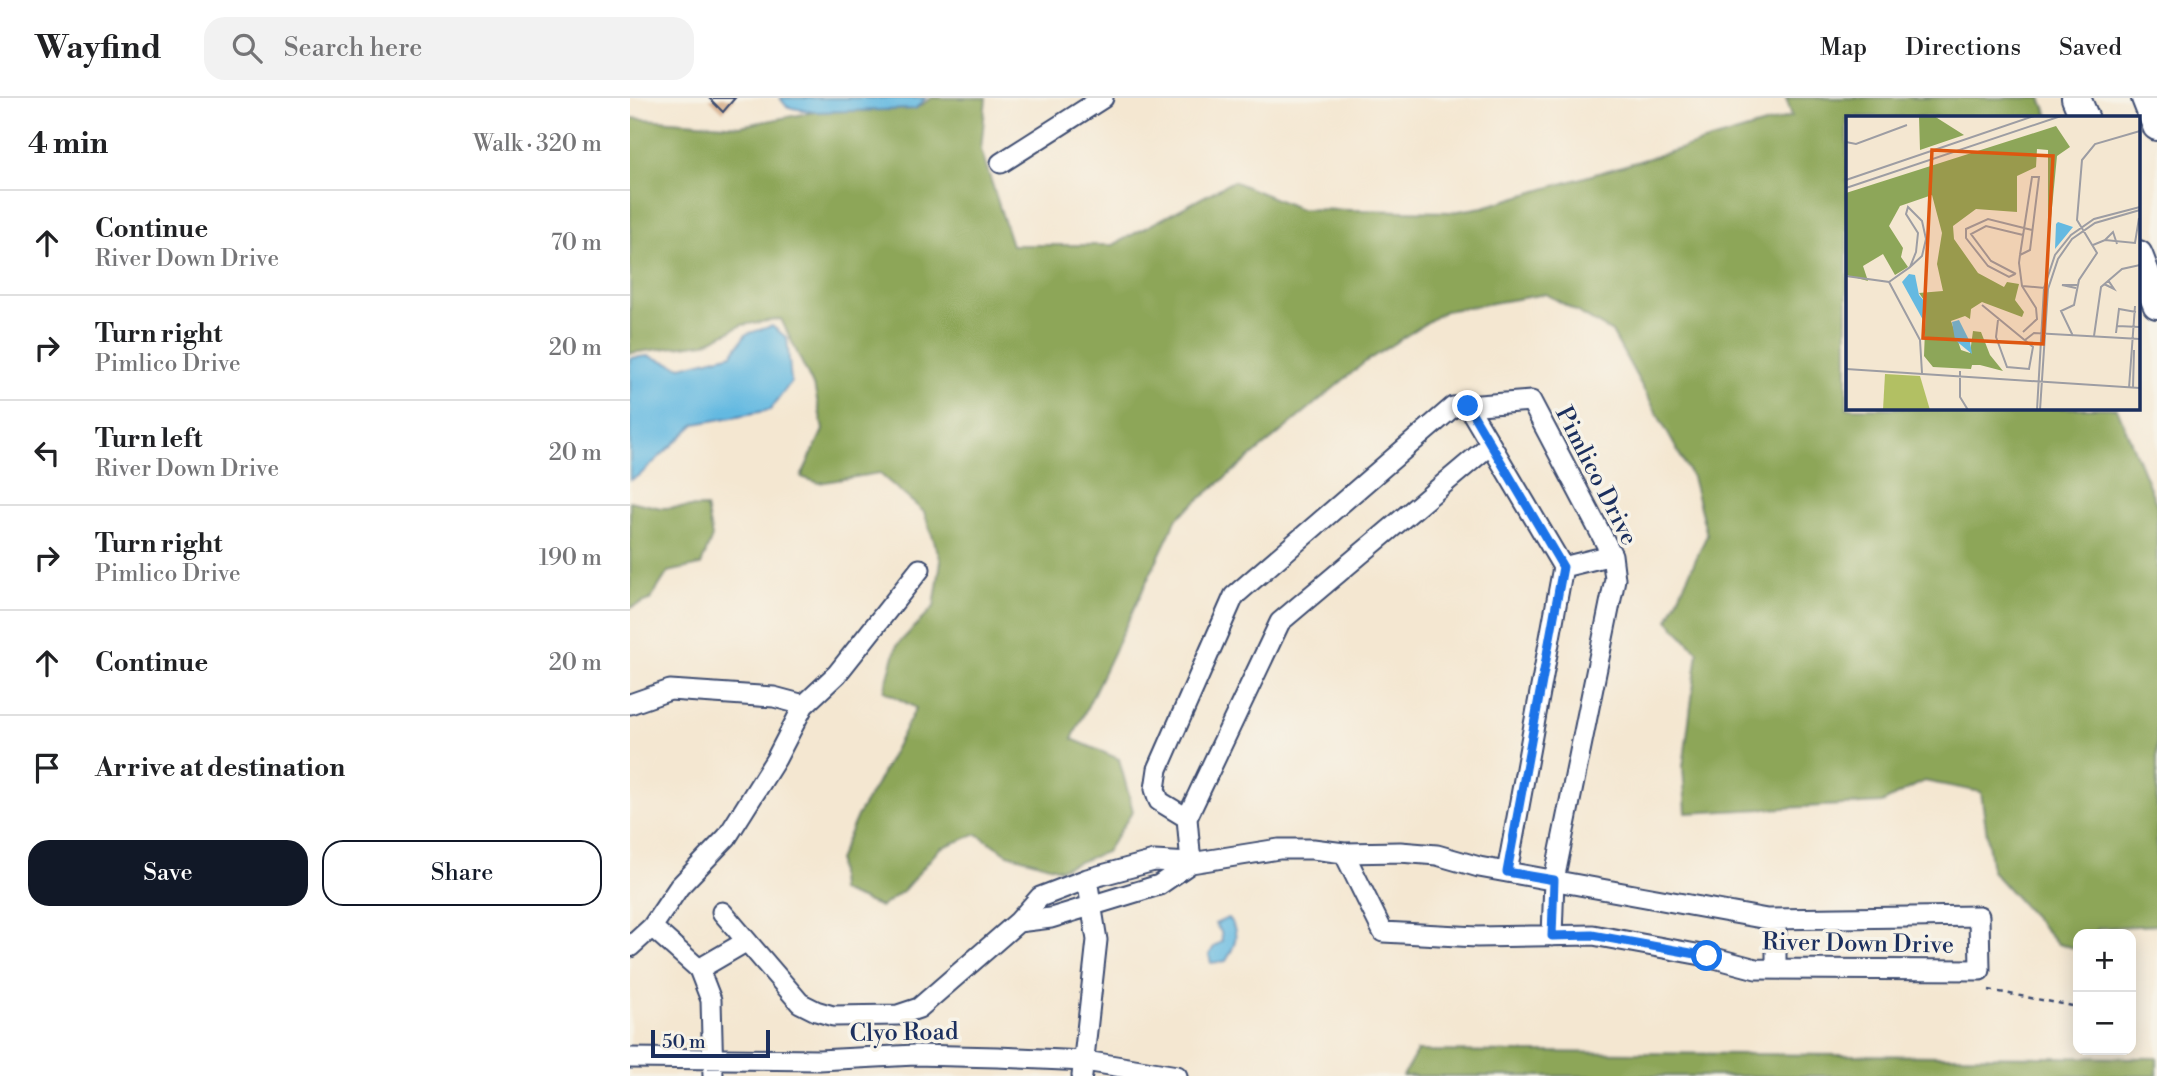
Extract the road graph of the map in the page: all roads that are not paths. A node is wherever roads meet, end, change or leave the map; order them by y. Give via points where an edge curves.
1 (1103, 98) edge
2 (2076, 98) edge
3 (2146, 98) edge
4 (2084, 116) edge
5 (2157, 126) edge
6 (1001, 163) dead end
7 (2140, 260) edge
8 (2157, 304) edge
9 (1468, 406) junction
10 (1490, 444) junction
11 (1612, 555) junction
12 (1563, 567) junction
13 (920, 569) dead end
14 (630, 704) edge
15 (804, 705) junction
16 (1187, 818) junction
17 (1344, 853) junction
18 (1191, 863) junction
19 (1507, 872) junction
20 (1087, 878) junction
21 (1554, 880) junction
22 (1091, 905) junction
23 (722, 912) dead end
24 (1776, 919) junction
25 (1018, 922) junction
26 (652, 927) junction
27 (1552, 936) junction
28 (747, 942) junction
29 (630, 947) edge
30 (1776, 969) junction
31 (699, 970) junction
32 (630, 1058) edge
33 (713, 1067) edge
34 (1084, 1068) edge
35 (1177, 1076) edge

1 - 6 street
2 - 4 highway
3 - 5 highway
7 - 8 highway
9 - 10 street
9 - 11 street, Pimlico Drive via 1531,401
9 - 16 street, Pimlico Drive via 1453,407 1234,596 1158,769 1155,789 1159,801
10 - 12 street
10 - 16 street via 1280,622
11 - 12 street
11 - 21 street, Pimlico Drive via 1613,599
12 - 19 street
13 - 15 street via 836,674
14 - 15 street via 670,690 774,697
15 - 26 street via 727,837 679,887
16 - 18 street
17 - 18 street, River Down Drive via 1279,849
17 - 19 street, River Down Drive via 1437,856
17 - 27 street, River Down Drive via 1383,932
18 - 20 street, River Down Drive via 1154,861
18 - 22 street, River Down Drive via 1159,886
19 - 21 street, River Down Drive
20 - 22 street
20 - 25 street, River Down Drive via 1040,897
21 - 24 street, River Down Drive
21 - 27 street, Pimlico Drive
22 - 25 street, River Down Drive via 1051,918
22 - 34 street via 1097,940
23 - 28 street, River Down Drive
24 - 30 street
24 - 30 street, River Down Drive via 1979,916 1980,970
25 - 28 street, River Down Drive via 919,1007 898,1015 816,1012 800,1003
26 - 29 street
26 - 31 street
27 - 30 street, River Down Drive via 1592,935 1756,969
28 - 31 street
31 - 33 street via 711,1000
32 - 33 street, Clyo Road
33 - 34 street, Clyo Road via 915,1055
34 - 35 street, Clyo Road

